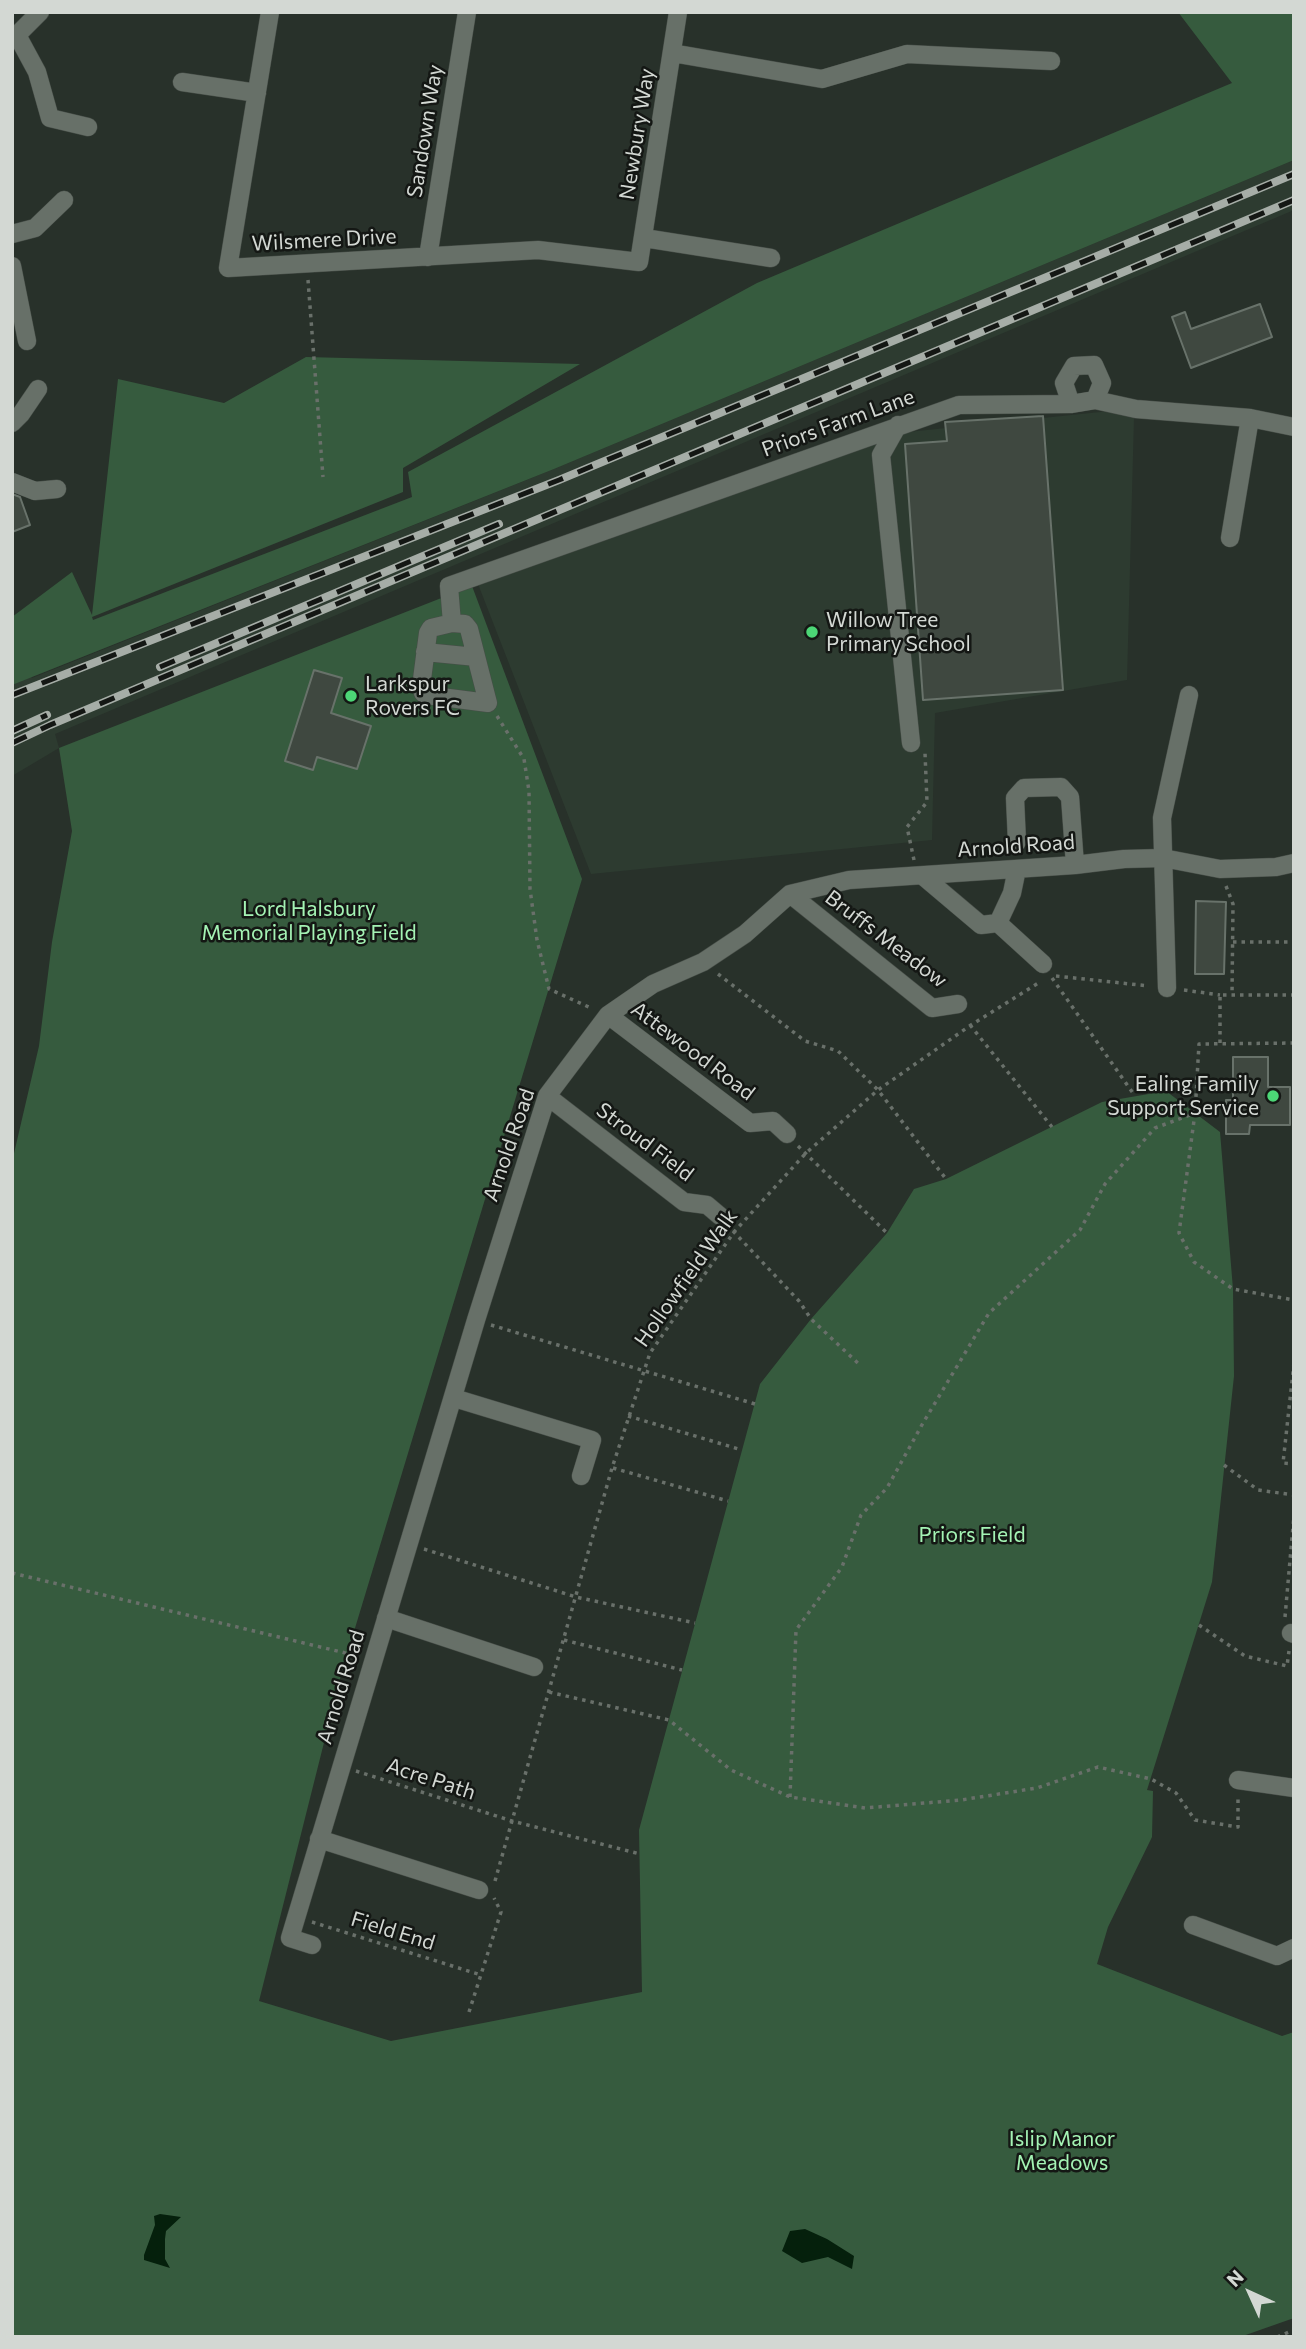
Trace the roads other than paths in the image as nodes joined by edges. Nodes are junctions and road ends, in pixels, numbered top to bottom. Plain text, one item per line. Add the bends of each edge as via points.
1 (40, 12) edge
2 (270, 12) edge
3 (467, 12) edge
4 (678, 12) edge
5 (15, 38) edge
6 (672, 53) junction
7 (1051, 61) dead end
8 (182, 82) dead end
9 (257, 93) junction
10 (88, 127) dead end
11 (64, 200) dead end
12 (12, 233) edge
13 (644, 238) junction
14 (428, 257) junction
15 (771, 258) dead end
16 (639, 262) joint
17 (12, 266) edge
18 (27, 341) dead end
19 (38, 389) dead end
20 (1095, 400) junction
21 (1071, 404) junction
22 (1250, 418) junction
23 (12, 423) edge
24 (898, 425) junction
25 (1294, 427) edge
26 (12, 482) edge
27 (57, 489) dead end
28 (1230, 538) dead end
29 (452, 623) junction
30 (425, 652) junction
31 (476, 657) junction
32 (1189, 695) dead end
33 (911, 743) road end
34 (1017, 842) dead end
35 (1163, 858) junction
36 (1294, 863) edge
37 (1075, 866) junction
38 (1017, 870) junction
39 (923, 876) junction
40 (790, 894) junction
41 (998, 923) junction
42 (1047, 969) road end
43 (1167, 988) road end
44 (958, 1004) road end
45 (608, 1015) junction
46 (547, 1096) junction
47 (787, 1134) road end
48 (720, 1216) road end
49 (454, 1398) junction
50 (581, 1476) dead end
51 (386, 1618) junction
52 (534, 1667) dead end
53 (1238, 1780) road end
54 (1294, 1788) edge
55 (319, 1839) junction
56 (488, 1889) road end
57 (1193, 1925) dead end
58 (312, 1945) dead end
59 (1294, 1948) edge

1 - 5 street
2 - 9 street, Wilsmere Drive
3 - 14 street, Sandown Way
4 - 6 street, Newbury Way
5 - 10 street via 37,72 50,118
6 - 7 street via 822,79 907,54
6 - 13 street, Newbury Way
8 - 9 street
9 - 14 street, Wilsmere Drive via 228,268
11 - 12 street via 35,228
13 - 15 street
13 - 16 street, Newbury Way
14 - 16 street, Wilsmere Drive via 538,250
17 - 18 street
19 - 23 street
20 - 21 street, Priors Farm Lane
20 - 21 street via 1102,383 1094,365 1074,366 1064,383
20 - 22 street, Priors Farm Lane via 1136,409
21 - 24 street, Priors Farm Lane via 959,405
22 - 25 street, Priors Farm Lane
22 - 28 street
24 - 29 street, Priors Farm Lane via 449,586
24 - 33 street via 881,455
26 - 27 street via 35,491
29 - 30 street via 431,628
29 - 31 street via 469,628
30 - 31 street
30 - 31 street via 421,687 426,695 488,703
32 - 35 street via 1162,818
34 - 37 street via 1015,798 1024,788 1060,787 1070,797
35 - 36 street, Arnold Road via 1220,869
35 - 37 street, Arnold Road
35 - 43 street
37 - 38 street, Arnold Road
38 - 39 street, Arnold Road
38 - 41 street
39 - 40 street, Arnold Road via 849,880
39 - 41 street via 981,925
40 - 44 street, Bruffs Meadow via 932,1008
40 - 45 street, Arnold Road via 745,934 702,962 653,984
41 - 42 street
45 - 46 street, Arnold Road
45 - 47 street, Attewood Road via 750,1123 773,1122
46 - 48 street, Stroud Field via 684,1202 707,1205
46 - 49 street, Arnold Road
49 - 50 street via 592,1440
49 - 51 street, Arnold Road
51 - 52 street
51 - 55 street, Arnold Road
53 - 54 street
55 - 56 street
55 - 58 street, Arnold Road via 290,1938
57 - 59 street via 1276,1956

